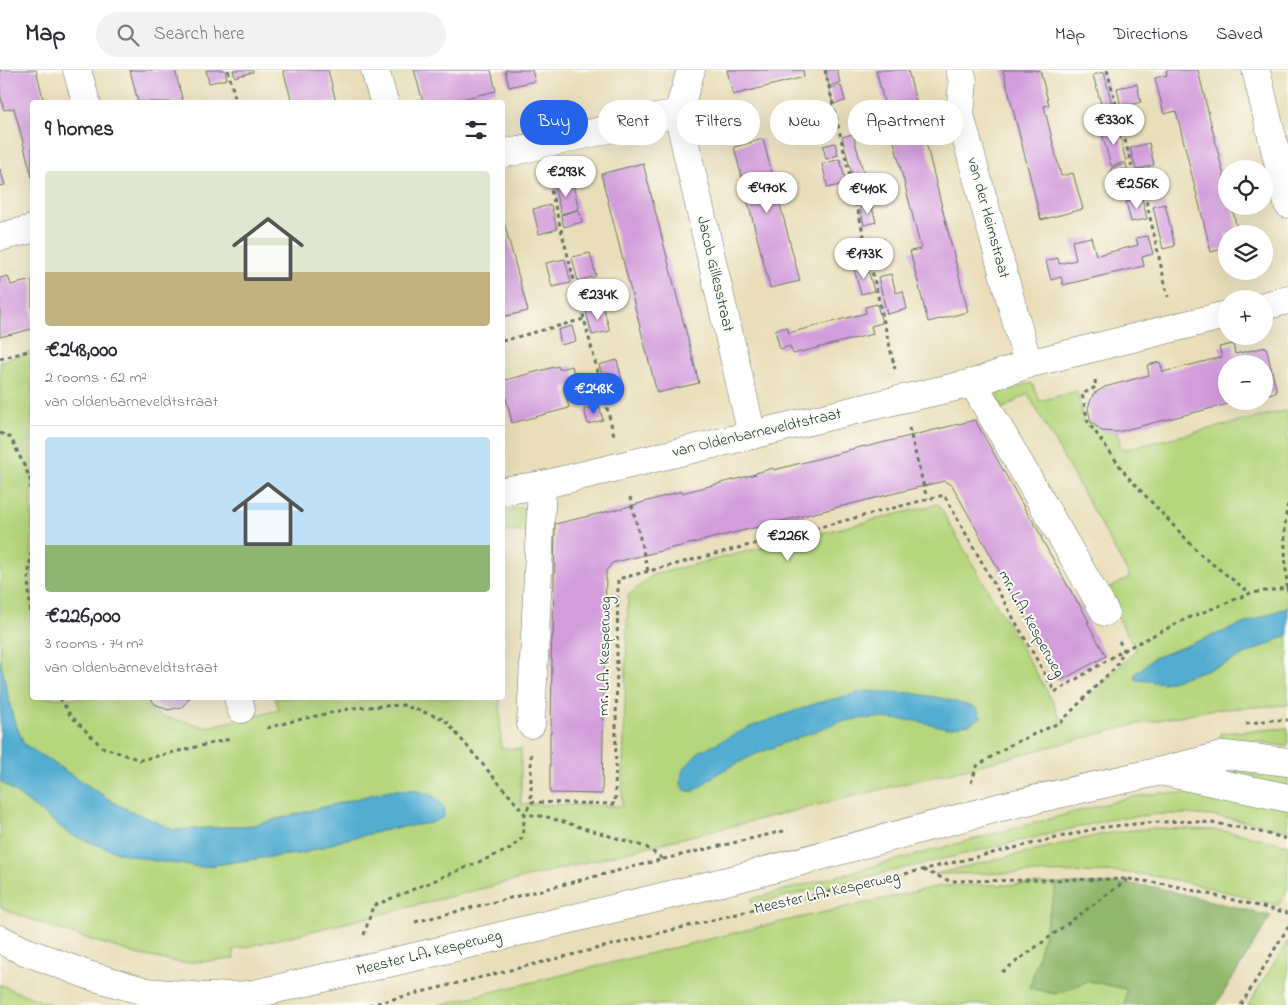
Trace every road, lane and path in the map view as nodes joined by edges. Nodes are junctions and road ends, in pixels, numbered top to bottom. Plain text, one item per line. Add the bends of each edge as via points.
1 (77, 70) edge
2 (228, 70) edge
3 (375, 70) edge
4 (691, 70) edge
5 (825, 70) edge
6 (960, 70) edge
7 (1107, 70) edge
8 (1256, 70) edge
9 (85, 100) edge
10 (236, 100) edge
11 (383, 100) edge
12 (682, 100) edge
13 (677, 113) edge
14 (588, 134) edge
15 (540, 145) joint
16 (685, 145) edge
17 (505, 153) edge
18 (1288, 204) edge
19 (30, 230) edge
20 (0, 237) edge
21 (1288, 300) edge
22 (1273, 304) edge
23 (1218, 317) edge
24 (584, 319) junction
25 (1175, 328) junction
26 (505, 340) edge
27 (1089, 349) junction
28 (30, 351) edge
29 (0, 359) edge
30 (1028, 364) junction
31 (973, 383) junction
32 (902, 399) junction
33 (0, 433) edge
34 (752, 435) junction
35 (622, 465) junction
36 (30, 478) edge
37 (542, 485) junction
38 (505, 491) edge
39 (927, 499) junction
40 (1288, 504) edge
41 (30, 562) edge
42 (648, 571) junction
43 (1288, 590) edge
44 (1251, 593) junction
45 (30, 604) edge
46 (1105, 612) dead end
47 (1124, 650) junction
48 (61, 700) edge
49 (531, 724) joint
50 (265, 729) dead end
51 (238, 736) dead end
52 (1288, 762) edge
53 (1161, 771) junction
54 (971, 784) dead end
55 (1288, 798) edge
56 (531, 802) junction
57 (525, 814) junction
58 (1288, 839) edge
59 (731, 844) dead end
60 (664, 859) junction
61 (922, 870) junction
62 (1128, 879) junction
63 (1288, 913) edge
64 (444, 914) dead end
65 (1288, 927) edge
66 (364, 935) dead end
67 (0, 939) edge
68 (1002, 972) dead end
69 (369, 1005) edge
70 (1241, 1005) edge

1 - 9 street
2 - 10 path
3 - 11 street
4 - 12 street, Jacob Gillesstraat
5 - 32 path
6 - 30 street, van der Heimstraat via 963,82 960,116
7 - 25 path via 1134,175 1140,173
8 - 18 street
13 - 14 street
15 - 17 street
15 - 24 path
16 - 34 street, Jacob Gillesstraat
19 - 20 street
21 - 22 street
23 - 25 street, van Oldenbarneveldtstraat
24 - 26 path
24 - 35 path
25 - 27 street, van Oldenbarneveldtstraat
27 - 30 street, van Oldenbarneveldtstraat
27 - 44 path via 1096,387 1082,394 1088,422 1127,476 1202,556
28 - 29 path
30 - 31 street, van Oldenbarneveldtstraat
31 - 32 street, van Oldenbarneveldtstraat
31 - 46 street
32 - 34 street, van Oldenbarneveldtstraat
32 - 39 path
33 - 36 path via 10,438
34 - 35 street, van Oldenbarneveldtstraat
35 - 37 street, van Oldenbarneveldtstraat
35 - 42 path
37 - 38 street, van Oldenbarneveldtstraat
37 - 49 street
39 - 42 path, mr. L.A. Kesperweg
39 - 47 path, mr. L.A. Kesperweg via 944,495 1055,692
40 - 43 path via 1285,544
41 - 45 path
42 - 56 path, mr. L.A. Kesperweg via 618,579 615,804
43 - 44 path
44 - 47 path
47 - 54 path via 1116,667 1061,722 1010,745 978,766
48 - 51 path via 70,715 102,747 140,760
49 - 56 path
50 - 57 path via 353,708 404,705 444,718
52 - 53 street, Meester L.A. Kesperweg via 1225,755
53 - 55 street, Meester L.A. Kesperweg
53 - 67 street, Meester L.A. Kesperweg via 1001,808 730,880 250,995 205,997 147,992 88,975
56 - 57 path
57 - 60 path via 547,816 646,847
57 - 66 path via 522,838 510,849 373,906
58 - 61 path, Meester L.A. Kesperweg via 1202,822 1126,824
59 - 60 path, Meester L.A. Kesperweg
60 - 64 path, Meester L.A. Kesperweg
61 - 62 path via 950,880
61 - 69 path, Meester L.A. Kesperweg
62 - 63 path via 1166,884
62 - 68 path
65 - 70 path

